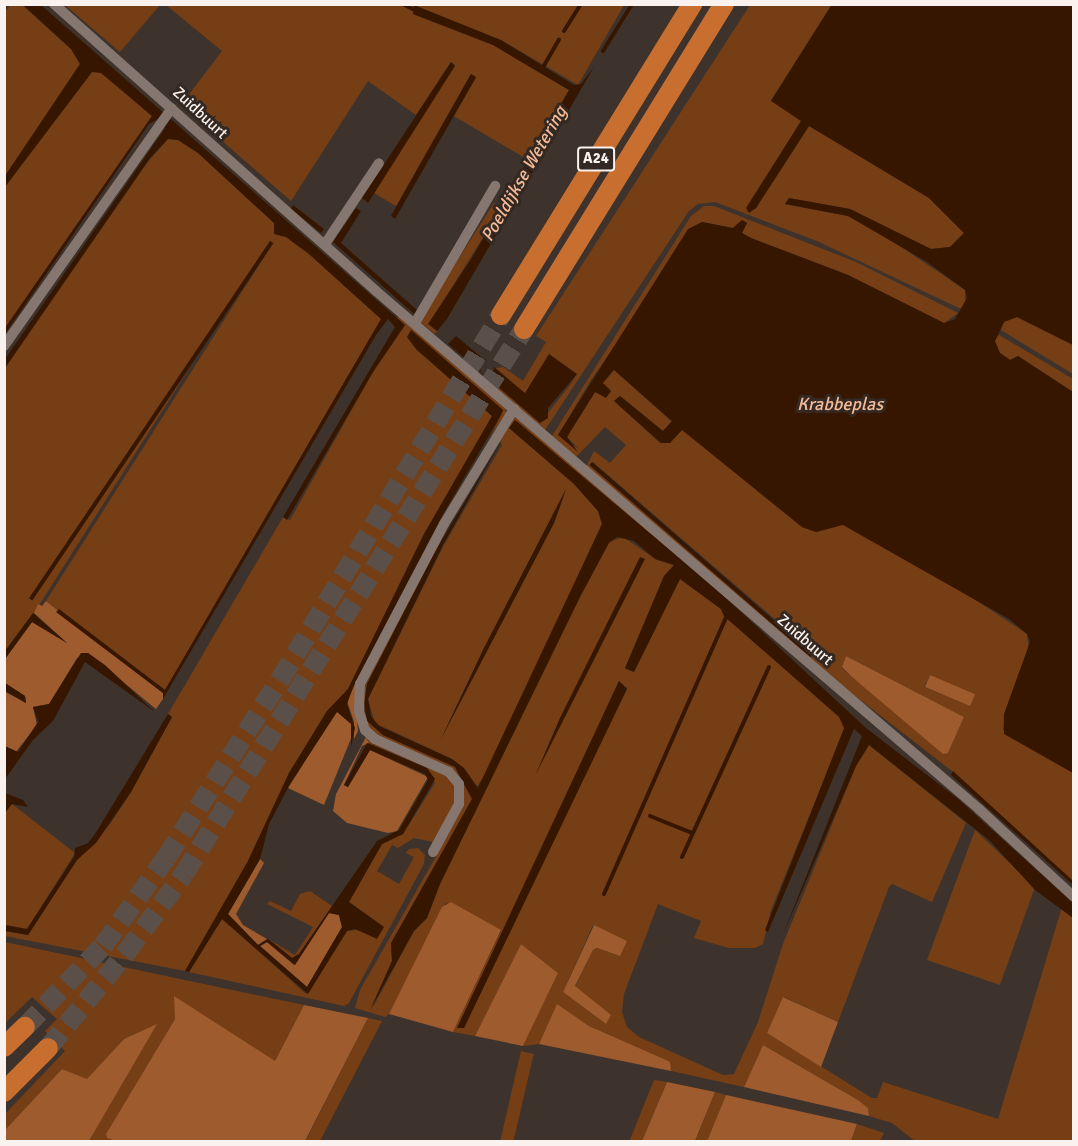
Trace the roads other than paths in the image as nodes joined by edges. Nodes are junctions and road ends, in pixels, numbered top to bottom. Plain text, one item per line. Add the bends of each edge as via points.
1 (54, 4) edge
2 (692, 4) edge
3 (724, 4) edge
4 (172, 108) junction
5 (379, 163) dead end
6 (495, 186) dead end
7 (325, 244) junction
8 (501, 315) tunnel mouth
9 (415, 323) junction
10 (524, 329) tunnel mouth
11 (4, 346) edge
12 (514, 409) junction
13 (433, 852) dead end
14 (1074, 897) edge
15 (25, 1027) tunnel mouth
16 (4, 1047) edge
17 (48, 1048) tunnel mouth
18 (4, 1092) edge

1 - 4 street, Zuidbuurt
2 - 8 highway, A24
3 - 10 highway, A24
4 - 7 street, Zuidbuurt
4 - 11 street
5 - 7 street
6 - 9 street
7 - 9 street, Zuidbuurt
9 - 12 street, Zuidbuurt
12 - 13 street via 444,524 360,684 359,711 364,730 375,739 449,772 459,784 459,804
12 - 14 street, Zuidbuurt via 978,809
15 - 16 highway
17 - 18 highway

